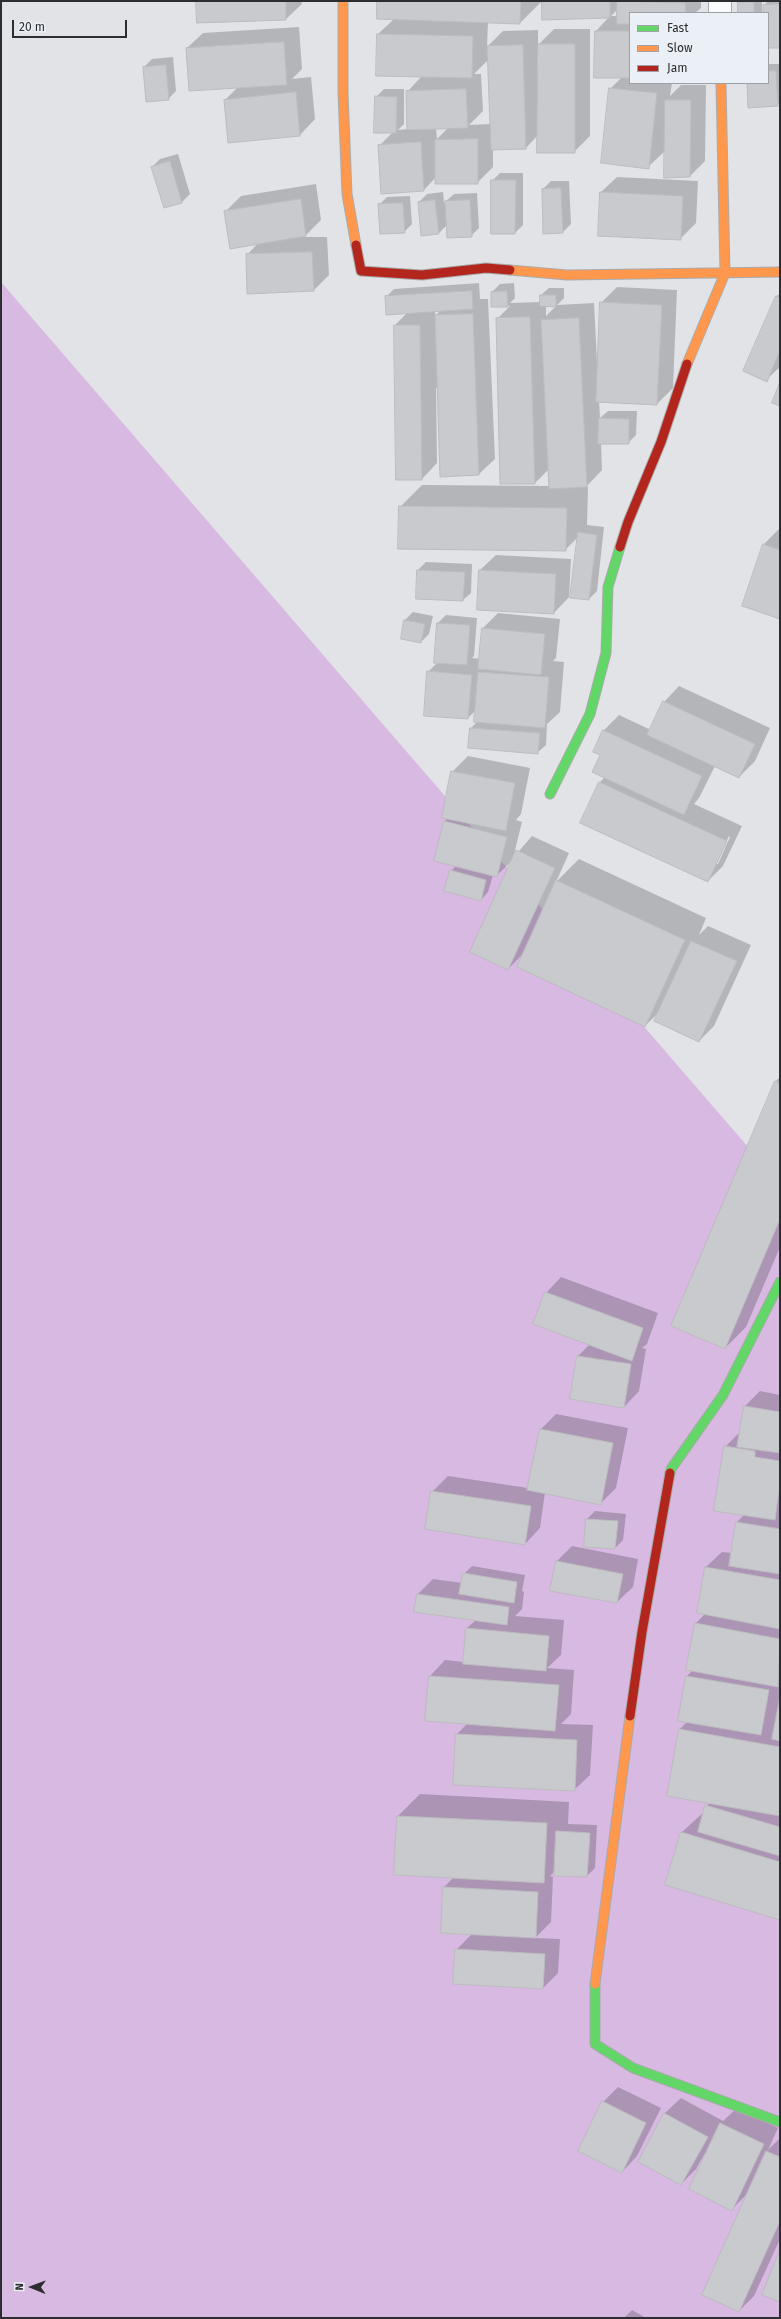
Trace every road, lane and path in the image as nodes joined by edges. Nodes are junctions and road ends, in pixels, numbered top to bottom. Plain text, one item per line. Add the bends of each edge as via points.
1 (343, 1) edge
2 (720, 1) edge
3 (720, 12) edge
4 (722, 84) edge
5 (780, 272) edge
6 (725, 273) junction
7 (550, 794) dead end
8 (780, 1282) edge
9 (780, 2122) edge

1 - 6 street via 347,194 361,271 422,275 486,268 567,274
2 - 3 street
4 - 6 street
5 - 6 street
6 - 7 street via 689,359 661,442 628,522 608,588 606,653 590,714
8 - 9 street via 723,1394 671,1469 642,1632 618,1793 593,1996 595,2044 633,2068

